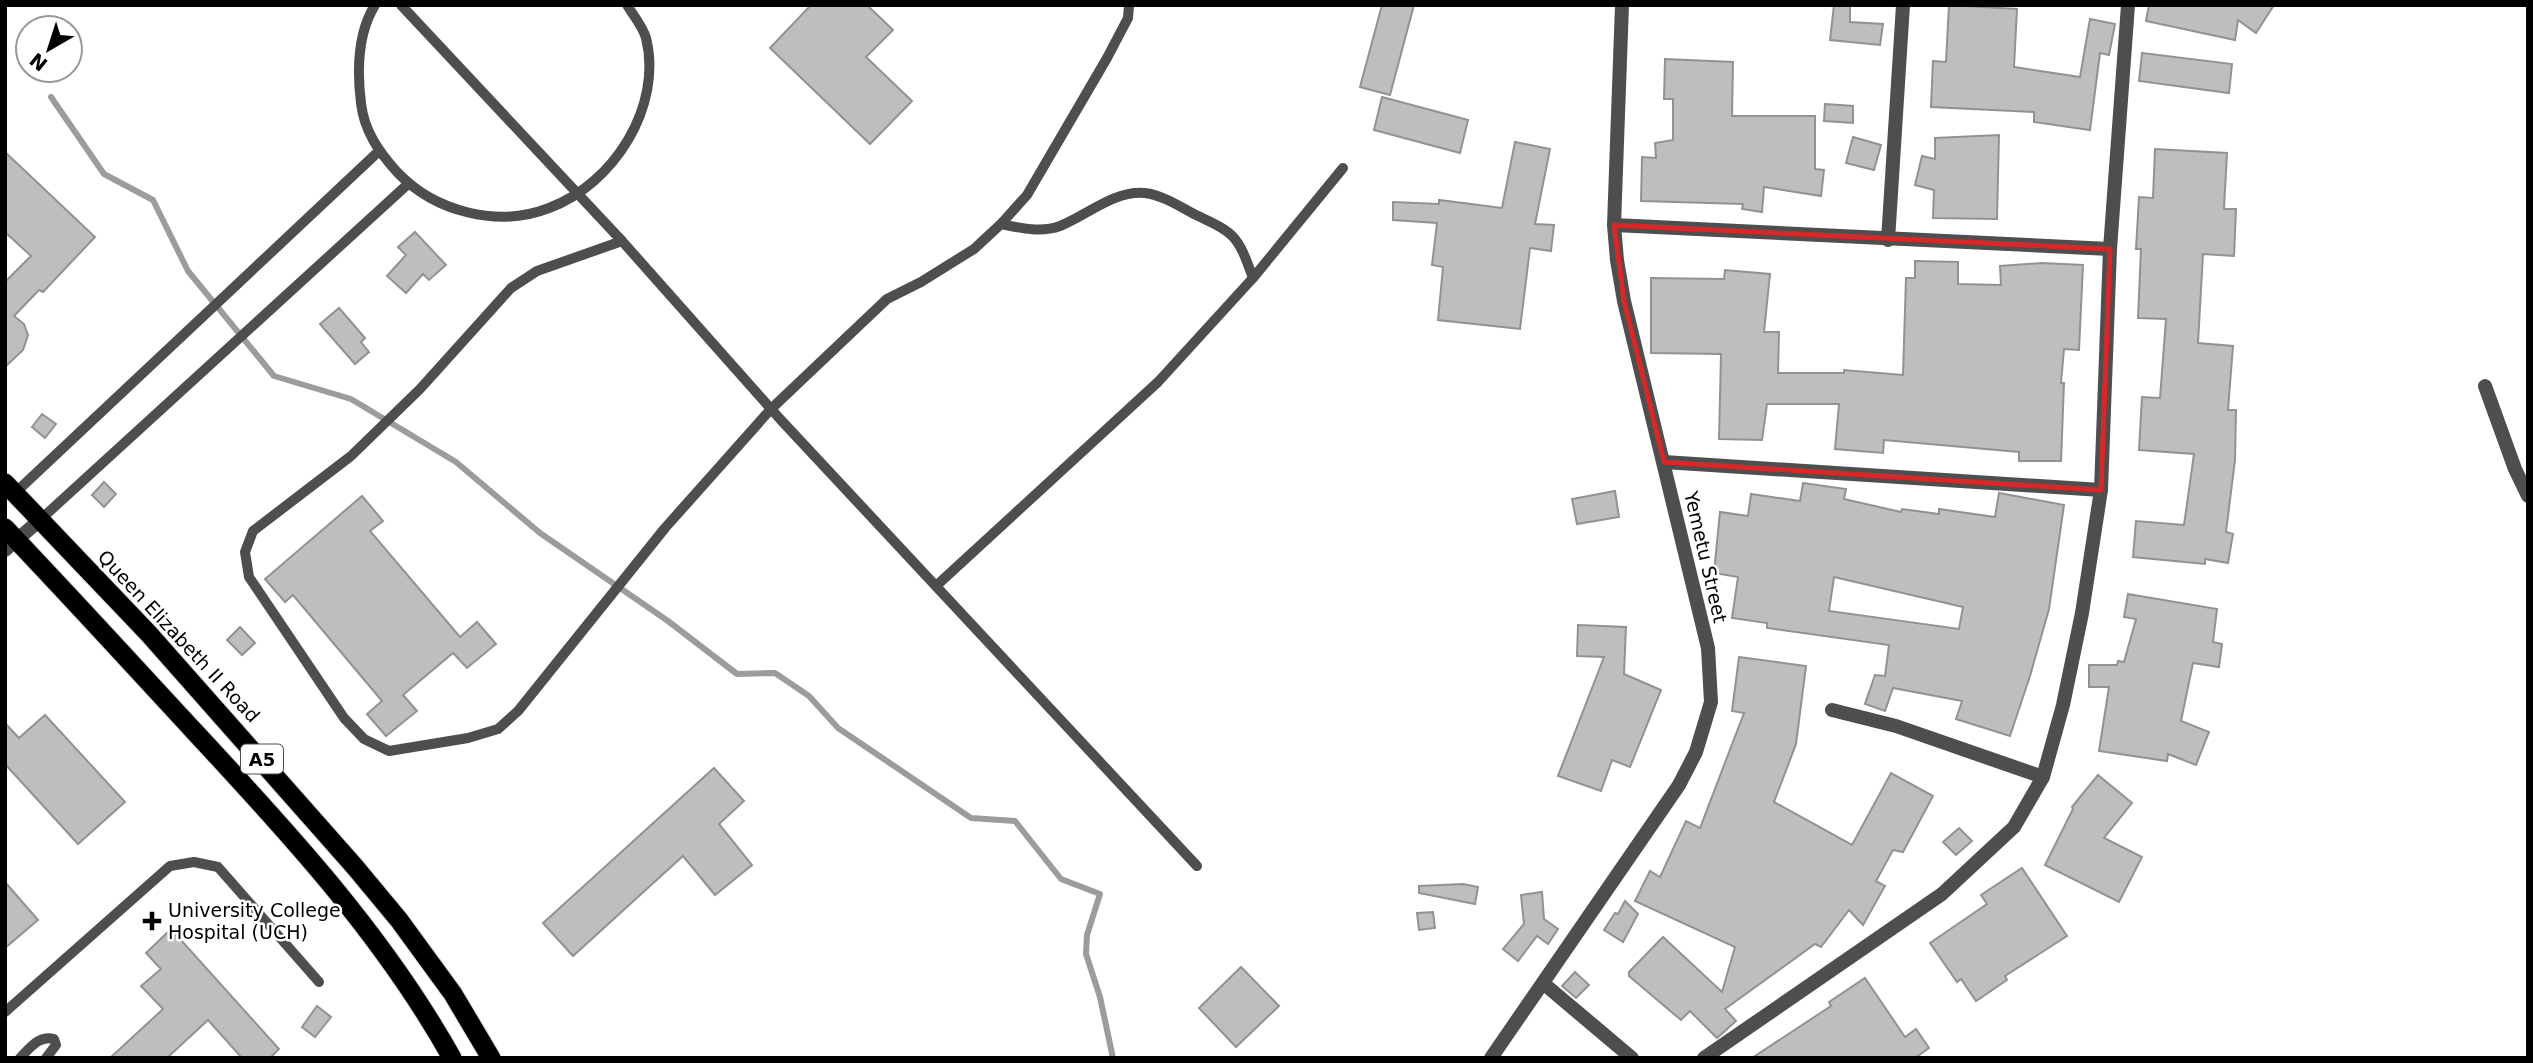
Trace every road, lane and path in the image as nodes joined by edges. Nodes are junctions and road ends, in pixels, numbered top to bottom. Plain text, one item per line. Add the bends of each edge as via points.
1 (375, 5) edge
2 (401, 5) edge
3 (627, 5) edge
4 (1129, 5) edge
5 (1622, 5) edge
6 (1903, 5) edge
7 (2129, 5) edge
8 (378, 152) junction
9 (1343, 167) dead end
10 (408, 184) junction
11 (576, 193) junction
12 (1001, 224) junction
13 (1614, 225) junction
14 (1888, 240) junction
15 (622, 242) junction
16 (2110, 248) junction
17 (1253, 278) junction
18 (2485, 386) dead end
19 (771, 409) junction
20 (1664, 462) junction
21 (2101, 490) junction
22 (8, 493) edge
23 (2528, 496) edge
24 (40, 520) junction
25 (9, 539) edge
26 (936, 586) junction
27 (1832, 710) dead end
28 (2043, 777) junction
29 (1197, 866) dead end
30 (355, 867) junction
31 (332, 887) junction
32 (319, 982) dead end
33 (1543, 984) junction
34 (5, 1012) edge
35 (20, 1058) edge
36 (46, 1058) edge
37 (452, 1058) edge
38 (491, 1058) edge
39 (1491, 1058) edge
40 (1632, 1058) edge
41 (1704, 1058) edge

1 - 8 lane via 368,17 357,70 362,116
2 - 11 lane
3 - 11 lane via 645,35 651,76 639,120 622,150
4 - 12 lane via 1128,18 1107,58 1027,195
5 - 13 street, Yemetu Street
6 - 14 street
7 - 16 street
8 - 10 lane
8 - 22 lane
9 - 17 lane
10 - 11 lane via 454,209 504,218 549,208
10 - 24 lane
11 - 15 lane
12 - 17 lane via 1036,230 1058,227 1102,204 1143,193 1228,230 1241,244
12 - 19 lane via 974,250 887,299
13 - 14 street
13 - 20 street, Yemetu Street via 1624,301
14 - 16 street
15 - 19 lane
15 - 19 lane via 537,271 511,288 420,389 351,456 254,531 245,552 249,577 344,718 364,739 389,751 498,729 518,711 665,528
16 - 21 street
17 - 26 lane via 1158,382
18 - 23 street
19 - 26 lane
20 - 21 street
20 - 33 street, Yemetu Street via 1708,648 1711,702 1696,752 1679,785
21 - 28 street via 2082,613
22 - 24 highway, Queen Elizabeth II Road / A5
24 - 25 street
24 - 30 highway, Queen Elizabeth II Road / A5 via 149,634
25 - 31 highway, A5 via 235,775
26 - 29 lane
27 - 28 street via 1895,726
28 - 41 street via 2014,827 1942,894
30 - 31 highway
30 - 38 highway, Queen Elizabeth II Road / A5 via 453,994
31 - 37 highway, A5 via 376,939
32 - 34 lane via 218,867 194,862 170,866
33 - 39 street, Yemetu Street
33 - 40 street
35 - 36 lane via 39,1040 54,1038 56,1045

